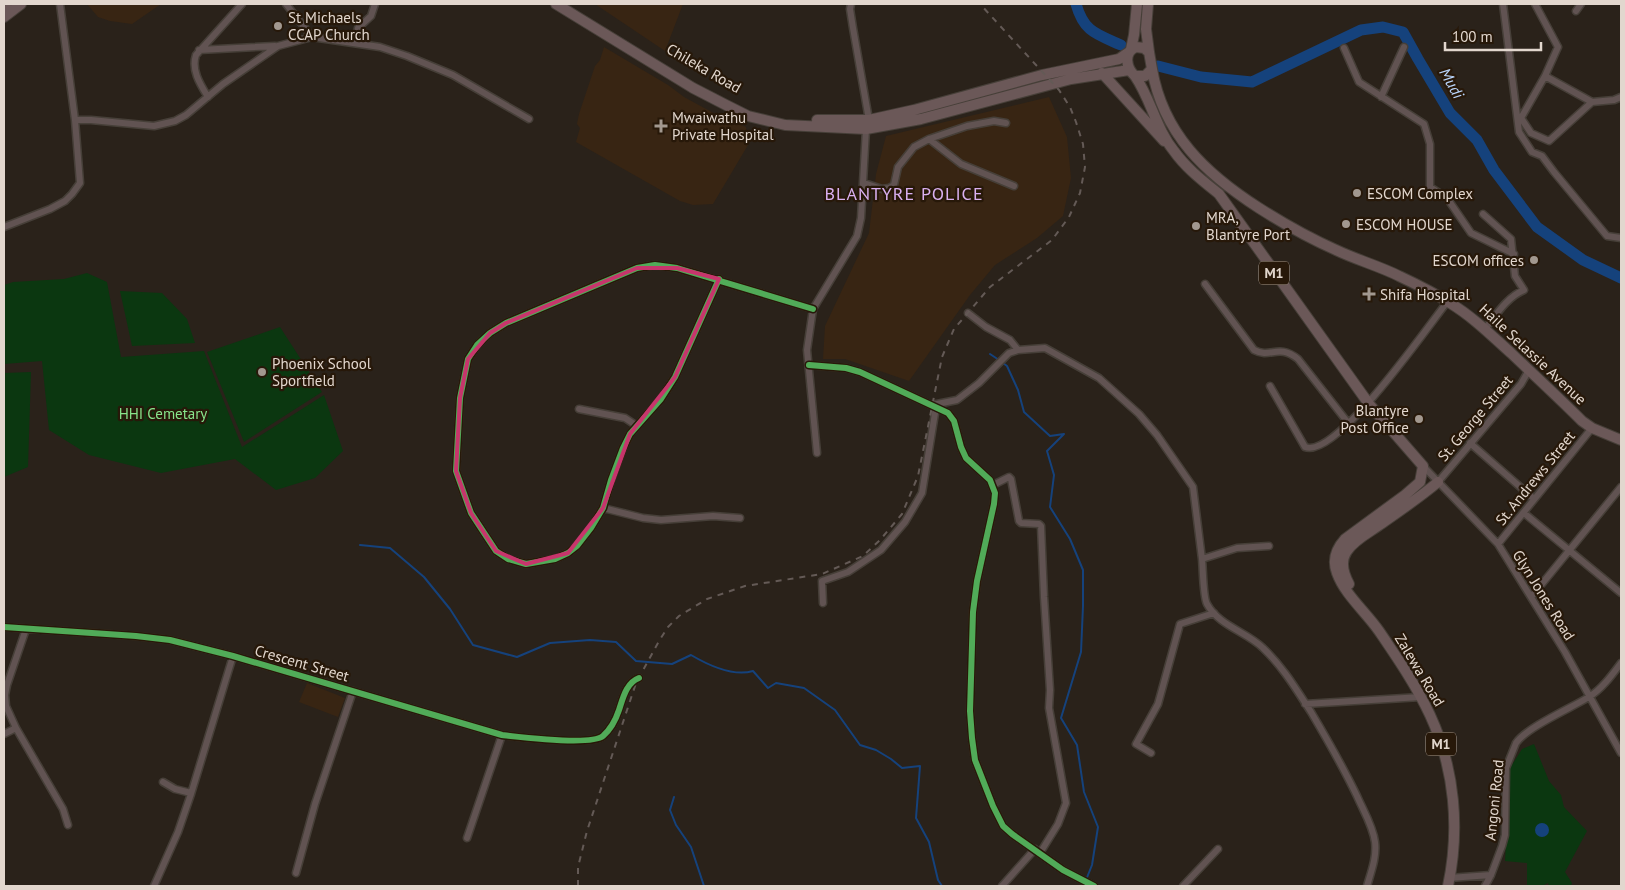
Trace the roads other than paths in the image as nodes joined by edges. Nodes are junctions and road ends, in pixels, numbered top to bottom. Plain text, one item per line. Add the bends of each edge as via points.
1 (21, 4) edge
2 (60, 4) edge
3 (242, 4) edge
4 (286, 4) edge
5 (375, 4) edge
6 (556, 4) edge
7 (566, 4) edge
8 (851, 4) edge
9 (1137, 4) edge
10 (1148, 4) edge
11 (1503, 4) edge
12 (1535, 4) edge
13 (1581, 4) edge
14 (1576, 11) dead end
15 (4, 17) edge
16 (312, 37) junction
17 (355, 42) junction
18 (278, 46) junction
19 (1404, 46) dead end
20 (1344, 48) dead end
21 (199, 50) junction
22 (1130, 50) junction
23 (1149, 52) junction
24 (1152, 69) junction
25 (1102, 73) junction
26 (1132, 73) junction
27 (1545, 76) junction
28 (1621, 96) edge
29 (208, 97) junction
30 (1381, 97) junction
31 (1592, 102) junction
32 (529, 119) dead end
33 (75, 120) junction
34 (1006, 123) dead end
35 (868, 124) junction
36 (930, 139) junction
37 (1173, 151) junction
38 (864, 183) junction
39 (1014, 186) dead end
40 (1483, 214) dead end
41 (4, 227) edge
42 (1621, 238) edge
43 (1514, 254) junction
44 (719, 280) junction
45 (1205, 284) dead end
46 (1448, 301) junction
47 (813, 308) junction
48 (968, 312) dead end
49 (1485, 329) junction
50 (1018, 350) junction
51 (810, 366) junction
52 (1529, 370) junction
53 (1270, 386) dead end
54 (1368, 404) junction
55 (934, 406) junction
56 (579, 409) dead end
57 (1349, 424) junction
58 (637, 426) junction
59 (1592, 428) junction
60 (1621, 440) edge
61 (1470, 443) junction
62 (817, 453) dead end
63 (1423, 466) junction
64 (1438, 482) junction
65 (993, 485) junction
66 (1621, 487) edge
67 (1534, 499) junction
68 (603, 508) junction
69 (1524, 513) junction
70 (740, 518) dead end
71 (1498, 544) junction
72 (1269, 546) dead end
73 (1570, 551) junction
74 (1202, 559) junction
75 (1621, 593) edge
76 (1532, 596) junction
77 (823, 603) dead end
78 (1214, 613) junction
79 (1371, 619) junction
80 (4, 626) edge
81 (26, 629) junction
82 (233, 656) junction
83 (1621, 664) edge
84 (639, 678) dead end
85 (353, 691) junction
86 (1590, 696) junction
87 (1421, 697) junction
88 (1306, 704) junction
89 (16, 728) junction
90 (4, 734) edge
91 (502, 735) junction
92 (1151, 753) dead end
93 (1621, 753) edge
94 (163, 782) dead end
95 (191, 793) junction
96 (68, 825) dead end
97 (467, 838) dead end
98 (1218, 849) dead end
99 (1037, 851) junction
100 (296, 873) dead end
101 (1491, 875) junction
102 (1449, 882) edge
103 (154, 886) edge
104 (1002, 886) edge
105 (1094, 886) edge
106 (1183, 886) edge
107 (1367, 886) edge
108 (1485, 886) edge

1 - 15 highway
2 - 33 street
3 - 21 street
4 - 16 street
5 - 17 street via 371,16 358,28
6 - 35 highway via 693,88 748,116 785,125
7 - 35 highway, Chileka Road via 738,106 789,120
8 - 35 street
9 - 22 highway
10 - 23 highway via 1146,29
11 - 42 street via 1518,132 1532,152 1542,156 1607,236
12 - 27 street via 1558,47
13 - 14 street
16 - 17 street
16 - 18 street
17 - 32 street via 380,47 453,75
18 - 21 street
18 - 29 street
19 - 30 street
20 - 30 street via 1359,82
21 - 29 street via 193,62 194,70
22 - 23 highway via 1140,47
22 - 26 highway via 1127,60
22 - 35 highway via 1118,59 1042,75
23 - 24 highway
24 - 26 highway via 1144,76
24 - 46 highway, Haile Selassie Avenue via 1178,136 1197,160 1224,185 1288,227 1336,251 1398,275
25 - 26 highway
25 - 35 highway via 921,119
25 - 37 highway
26 - 37 highway, M1
27 - 31 street
27 - 31 street via 1521,118 1531,133 1549,141
28 - 31 street
29 - 33 street via 175,121 154,126
30 - 43 street via 1424,124 1430,144 1430,187 1447,198 1471,233
33 - 41 street via 80,183 65,201
34 - 36 street via 994,121 967,126
35 - 38 street
36 - 38 street via 914,147 898,167 894,185 882,188
36 - 39 street via 961,164
37 - 54 highway, M1 via 1219,194
38 - 47 street via 857,236
40 - 43 street via 1511,239
43 - 49 street via 1515,276 1524,290 1516,293 1501,308
44 - 47 street
44 - 58 street via 675,377
44 - 68 street via 677,268 655,265 637,268 506,323 477,345 468,359 460,398 456,471 471,513 496,551 508,559 526,564 555,559 577,546
45 - 57 street via 1254,350 1260,353 1284,351 1298,358
46 - 49 highway, Haile Selassie Avenue
46 - 54 street
47 - 51 street via 807,350
48 - 50 street via 1010,340
49 - 52 highway, Haile Selassie Avenue
50 - 55 street via 1009,353 957,400
50 - 74 street via 1044,348 1099,378 1139,414 1193,487
51 - 55 street via 860,372
51 - 62 street
52 - 59 highway, Haile Selassie Avenue
52 - 61 street, St. George Street via 1521,384
53 - 57 street via 1305,447 1314,448
54 - 57 street
54 - 63 highway, M1
55 - 65 street via 952,416 966,458
55 - 77 street via 922,493 905,522 881,550 848,572 822,581
56 - 58 street via 625,418
58 - 68 street via 623,448
59 - 60 highway, Haile Selassie Avenue
59 - 67 street, St. Andrews Street
61 - 64 street, St. George Street
61 - 67 street
63 - 64 street, Glyn Jones Road
63 - 79 highway, Zalewa Road / M1 via 1420,482 1345,539 1336,552 1334,566 1341,582
64 - 71 street, Glyn Jones Road
64 - 79 highway, Zalewa Road / M1 via 1360,539 1345,556 1345,575
65 - 99 street via 994,504 978,573 973,612 970,662 972,738 976,760 997,815 1012,834
65 - 99 street via 1011,478 1019,521 1041,526 1049,708 1066,803 1058,824
66 - 73 street
67 - 69 street, St. Andrews Street
68 - 70 street via 661,520 713,516
69 - 71 street, St. Andrews Street
69 - 73 street
71 - 76 street, Glyn Jones Road
72 - 74 street via 1237,548
73 - 75 street
73 - 76 street
74 - 78 street via 1206,602
76 - 86 street, Glyn Jones Road
78 - 88 street via 1262,647 1293,683
78 - 92 street via 1180,624 1158,704 1136,744
79 - 87 highway, Zalewa Road / M1
80 - 81 street, Crescent Street
81 - 82 street, Crescent Street via 170,640
81 - 89 street via 5,695 6,706
82 - 85 street, Crescent Street
82 - 95 street
83 - 86 street, Angoni Road
84 - 91 street, Crescent Street via 633,680 624,694 613,724 602,737 591,741
85 - 91 street, Crescent Street
85 - 100 street
86 - 93 street, Glyn Jones Road
86 - 101 street, Angoni Road via 1518,739 1506,768 1505,835
87 - 88 street
87 - 102 highway, Zalewa Road / M1 via 1444,751 1452,787 1453,854
88 - 107 street via 1335,753 1372,832 1375,851
89 - 90 street
89 - 96 street via 63,809
91 - 97 street
94 - 95 street
95 - 103 street
98 - 106 street
99 - 104 street
99 - 105 street via 1063,870
101 - 102 street
101 - 108 street, Angoni Road

